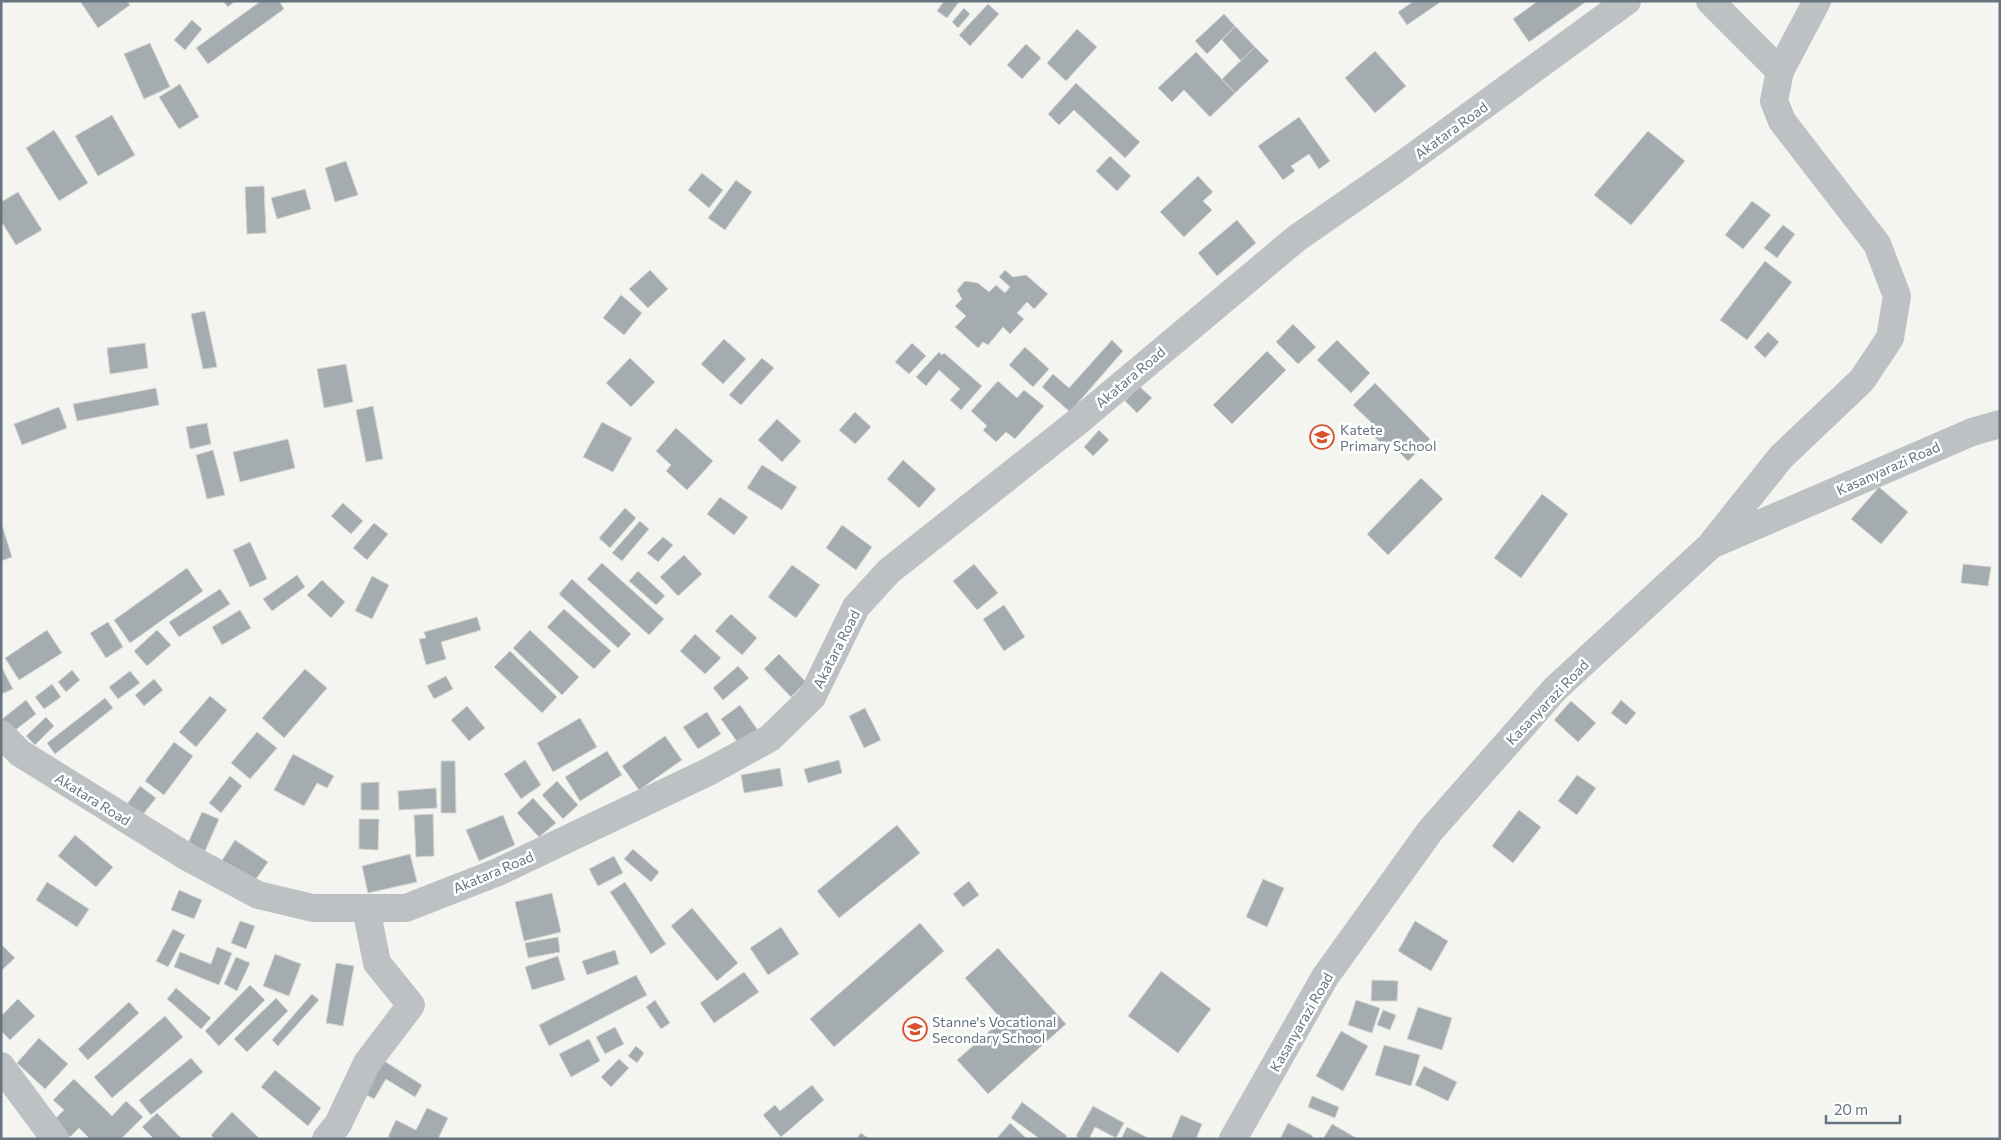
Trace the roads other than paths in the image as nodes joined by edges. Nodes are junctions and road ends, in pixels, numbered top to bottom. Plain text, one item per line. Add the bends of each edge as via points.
1 (1627, 1) edge
2 (1710, 1) edge
3 (1817, 1) edge
4 (1780, 71) junction
5 (2000, 424) edge
6 (1711, 546) junction
7 (1, 734) edge
8 (366, 908) junction
9 (1, 1066) edge
10 (55, 1139) edge
11 (326, 1139) edge
12 (1233, 1139) edge

1 - 8 street, Akatara Road via 1474,114 1297,238 1076,423 889,571 856,607 812,697 770,738 710,772 498,872 406,908
2 - 4 street
3 - 4 street
4 - 6 street via 1774,101 1782,121 1877,244 1897,296 1890,338 1862,380 1781,456
5 - 6 street, Kasanyarazi Road via 1972,432
6 - 12 street, Kasanyarazi Road via 1556,689 1430,831 1326,977
7 - 8 street, Akatara Road via 20,753 189,858 258,895 313,908
8 - 11 street via 377,963 411,1005 367,1064 338,1124
9 - 10 street

